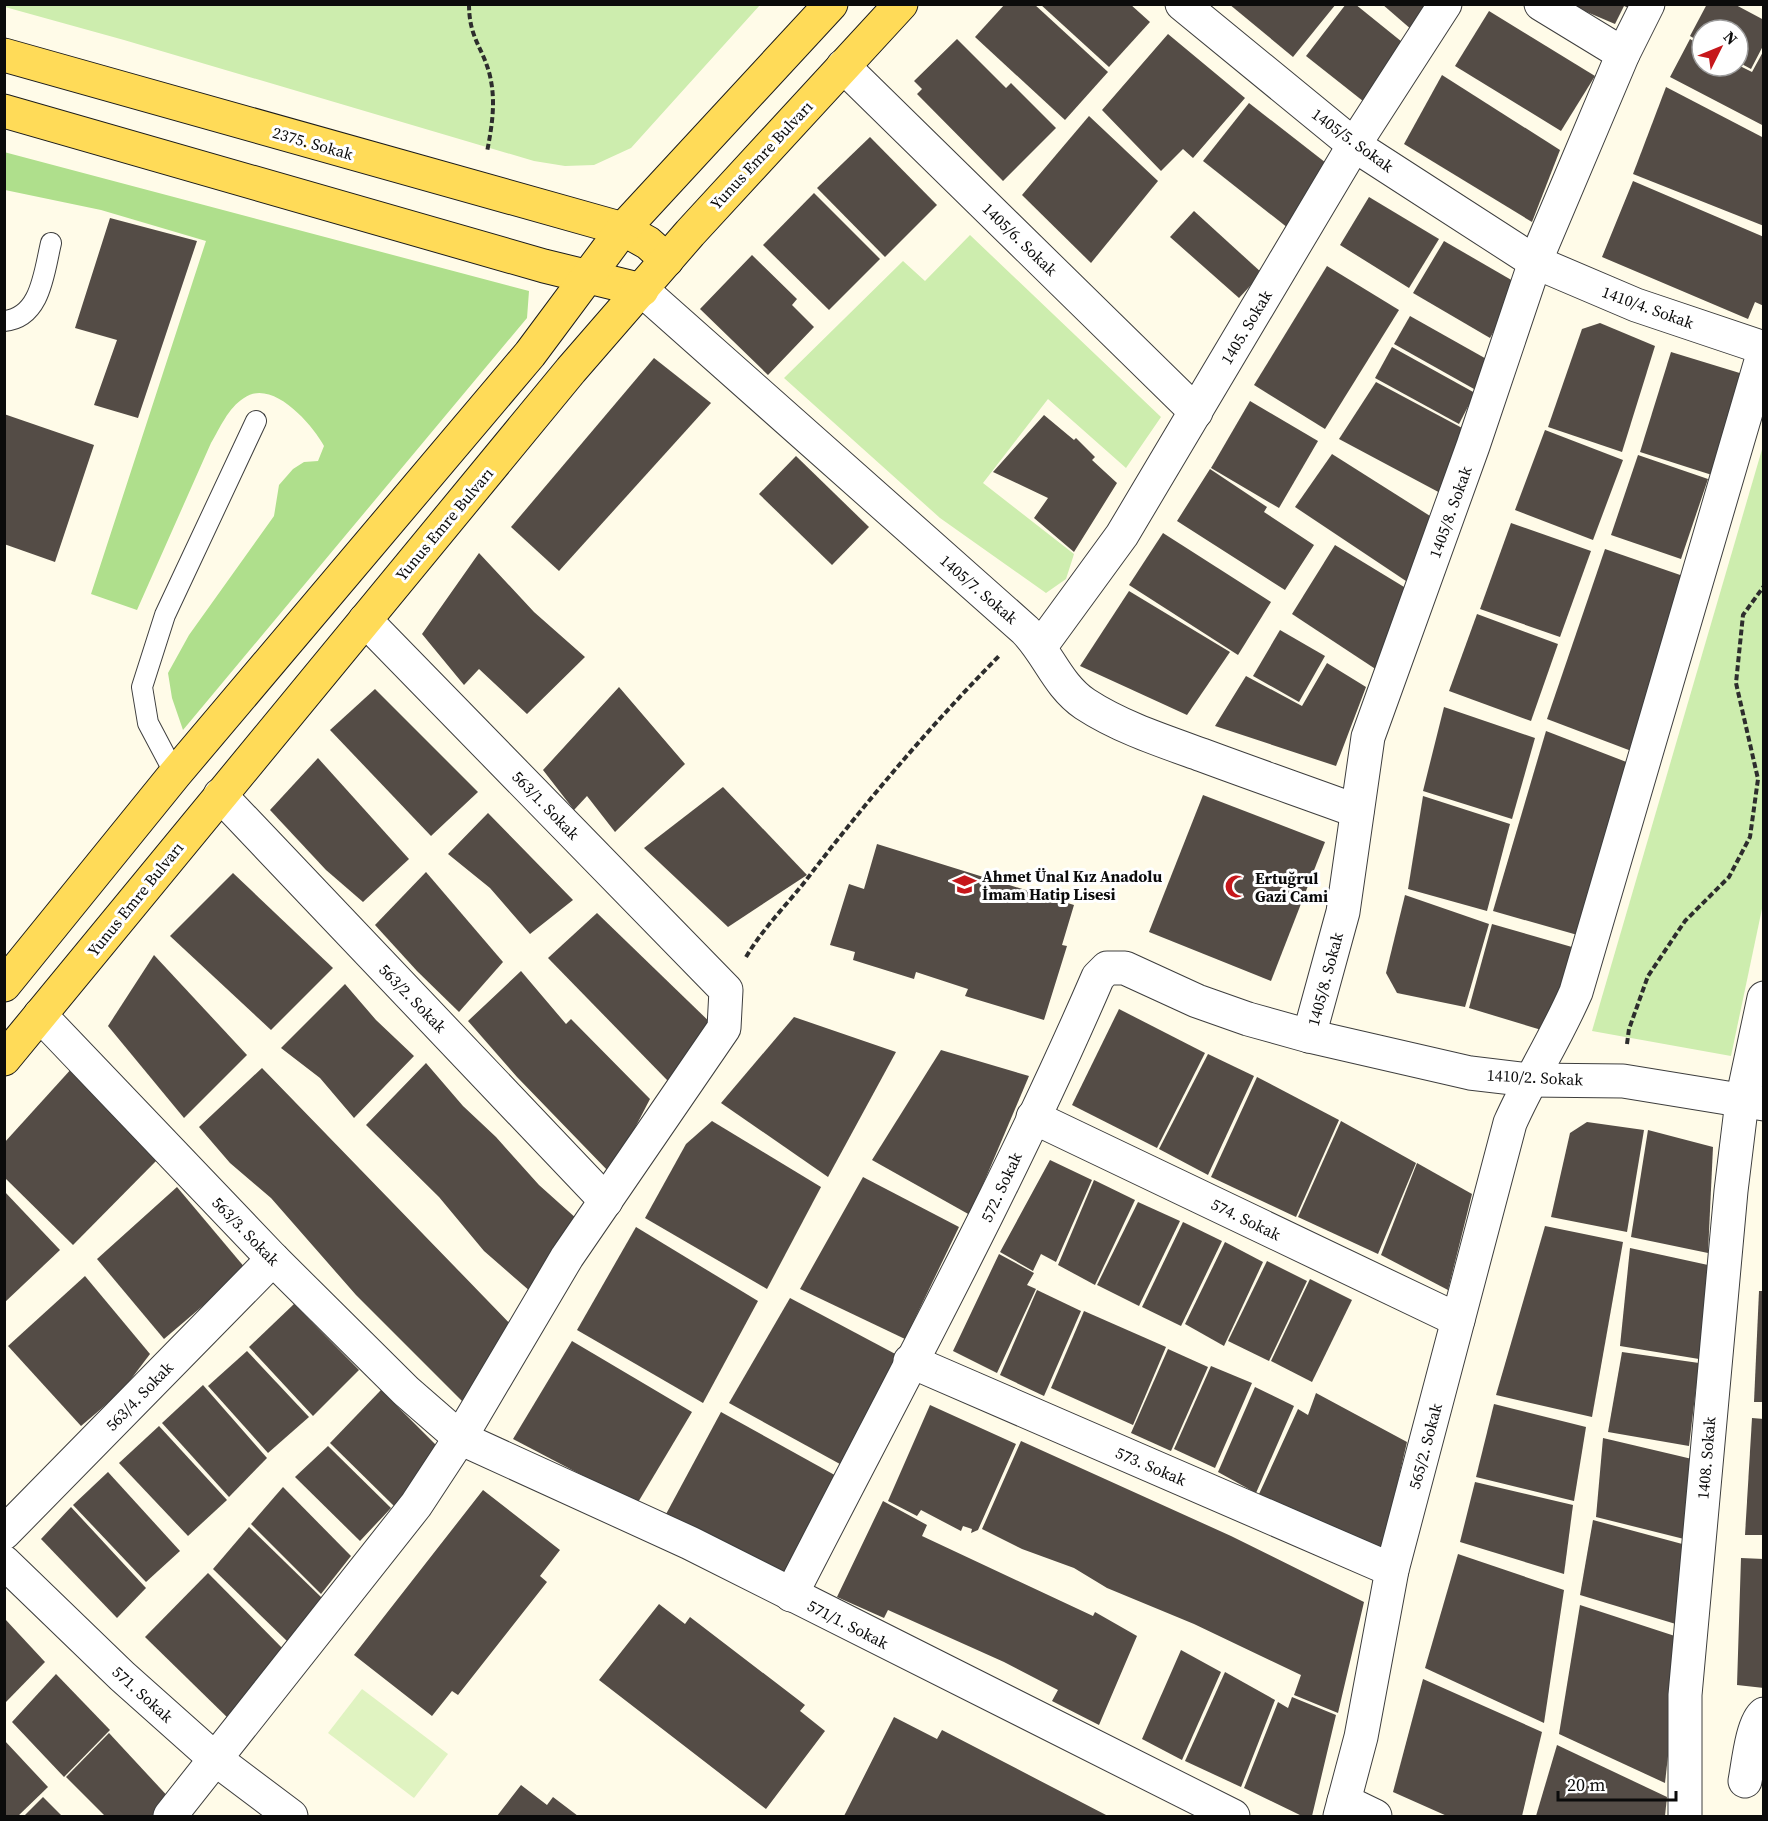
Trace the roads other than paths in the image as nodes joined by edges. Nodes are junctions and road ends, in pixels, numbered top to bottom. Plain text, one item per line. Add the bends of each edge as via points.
1 (831, 4) edge
2 (901, 4) edge
3 (1182, 4) edge
4 (1445, 4) edge
5 (1541, 4) edge
6 (1648, 4) edge
7 (1623, 54) junction
8 (4, 55) edge
9 (843, 66) junction
10 (4, 111) edge
11 (1354, 145) junction
12 (622, 229) junction
13 (51, 243) dead end
14 (667, 260) junction
15 (1535, 262) junction
16 (587, 277) junction
17 (642, 290) junction
18 (4, 321) edge
19 (1764, 349) edge
20 (1196, 412) junction
21 (256, 421) dead end
22 (365, 620) junction
23 (1033, 638) junction
24 (175, 774) junction
25 (220, 795) junction
26 (1357, 811) junction
27 (4, 985) edge
28 (1764, 998) edge
29 (40, 1015) junction
30 (1309, 1036) junction
31 (4, 1059) edge
32 (1529, 1080) junction
33 (1753, 1103) edge
34 (1033, 1117) junction
35 (606, 1201) junction
36 (273, 1259) junction
37 (1458, 1320) junction
38 (910, 1361) junction
39 (460, 1438) junction
40 (4, 1533) edge
41 (4, 1562) edge
42 (1392, 1570) junction
43 (791, 1595) junction
44 (1764, 1714) edge
45 (214, 1758) junction
46 (1745, 1781) dead end
47 (1342, 1809) edge
48 (170, 1816) edge
49 (291, 1816) edge
50 (1233, 1816) edge
51 (1376, 1816) edge
52 (1685, 1816) edge

1 - 12 main road
2 - 9 main road, Yunus Emre Bulvarı
3 - 11 street, 1405/5. Sokak
4 - 11 street, 1405. Sokak
5 - 7 street
6 - 7 street, 1405/8. Sokak
7 - 15 street, 1405/8. Sokak
8 - 12 main road, 2375. Sokak
9 - 14 main road, Yunus Emre Bulvarı
9 - 20 street, 1405/6. Sokak
10 - 16 main road
11 - 15 street, 1405/5. Sokak
11 - 20 street, 1405. Sokak
12 - 14 main road, 2375. Sokak via 648,243
12 - 16 main road
13 - 18 lane via 38,294 28,311 17,320
14 - 17 main road, Yunus Emre Bulvarı
15 - 19 street, 1410/4. Sokak via 1636,305
15 - 26 street, 1405/8. Sokak via 1368,737
16 - 17 main road
16 - 24 main road via 515,372
17 - 22 main road, Yunus Emre Bulvarı
17 - 23 street, 1405/7. Sokak
19 - 32 street, 565/2. Sokak via 1576,992 1556,1039
20 - 23 street, 1405. Sokak via 1122,535
21 - 24 lane via 165,615 142,687 148,723
22 - 25 main road, Yunus Emre Bulvarı
22 - 35 street, 563/1. Sokak via 726,990 724,1028
23 - 26 street, 1405/7. Sokak via 1062,683 1084,704 1147,735
24 - 27 main road
25 - 29 main road, Yunus Emre Bulvarı
25 - 35 street, 563/2. Sokak
26 - 30 street, 1405/8. Sokak via 1343,912
28 - 33 street, 1408. Sokak
29 - 31 main road, Yunus Emre Bulvarı
29 - 36 street, 563/3. Sokak
30 - 32 street, 1410/2. Sokak via 1470,1073
30 - 34 street, 572. Sokak via 1197,1001 1125,968 1107,968 1098,978 1054,1080
32 - 33 street, 1410/2. Sokak via 1623,1081
32 - 37 street, 565/2. Sokak via 1510,1123
33 - 52 street, 1408. Sokak via 1731,1191 1684,1695
34 - 37 street, 574. Sokak
34 - 38 street, 572. Sokak via 976,1239
35 - 39 street via 567,1257
36 - 39 street, 563/3. Sokak via 406,1392
36 - 40 street, 563/4. Sokak
37 - 42 street, 565/2. Sokak
38 - 42 street, 573. Sokak
38 - 43 street, 572. Sokak
39 - 43 street, 571/1. Sokak via 690,1543
39 - 45 street via 416,1505
41 - 45 street, 571. Sokak
42 - 47 street, 565/2. Sokak via 1361,1737
43 - 50 street, 571/1. Sokak
44 - 46 street via 1755,1732
45 - 48 street
45 - 49 street, 571. Sokak
47 - 51 street

